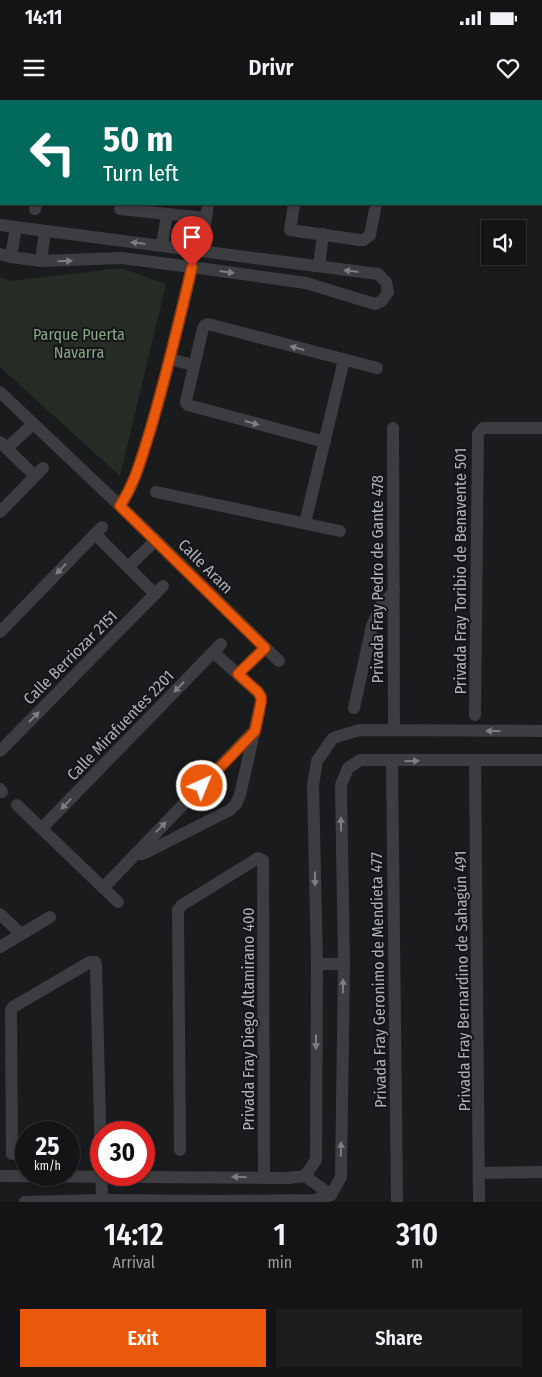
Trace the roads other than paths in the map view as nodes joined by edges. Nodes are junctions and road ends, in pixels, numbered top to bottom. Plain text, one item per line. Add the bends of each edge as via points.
1 (208, 205) edge
2 (294, 205) edge
3 (376, 205) edge
4 (120, 210) edge
5 (167, 214) junction
6 (0, 226) edge
7 (16, 227) junction
8 (45, 231) junction
9 (323, 234) junction
10 (162, 246) junction
11 (5, 255) edge
12 (41, 261) junction
13 (319, 266) junction
14 (192, 267) junction
15 (170, 359) junction
16 (344, 360) junction
17 (194, 365) junction
18 (377, 368) dead end
19 (0, 392) edge
20 (33, 424) junction
21 (394, 428) dead end
22 (542, 428) edge
23 (325, 442) junction
24 (3, 445) edge
25 (156, 492) dead end
26 (120, 506) junction
27 (0, 512) edge
28 (305, 523) junction
29 (340, 531) dead end
30 (156, 540) junction
31 (128, 567) junction
32 (394, 592) junction
33 (0, 632) edge
34 (265, 648) junction
35 (279, 662) dead end
36 (238, 674) junction
37 (354, 708) dead end
38 (475, 715) dead end
39 (394, 730) junction
40 (255, 731) junction
41 (542, 731) edge
42 (0, 751) edge
43 (475, 760) junction
44 (542, 760) edge
45 (392, 761) junction
46 (17, 805) dead end
47 (42, 828) junction
48 (135, 854) junction
49 (103, 888) junction
50 (118, 902) dead end
51 (0, 914) edge
52 (50, 917) dead end
53 (21, 934) junction
54 (0, 947) edge
55 (317, 964) junction
56 (344, 964) junction
57 (100, 1121) edge
58 (180, 1150) dead end
59 (12, 1154) dead end
60 (542, 1172) edge
61 (480, 1173) junction
62 (0, 1176) edge
63 (90, 1176) edge
64 (305, 1176) junction
65 (155, 1177) edge
66 (264, 1178) junction
67 (101, 1186) edge
68 (331, 1195) junction
69 (102, 1200) junction
70 (397, 1200) dead end
71 (25, 1202) edge
72 (51, 1202) edge
73 (218, 1202) edge
74 (479, 1202) edge

1 - 5 street via 205,224
2 - 9 street via 290,230
3 - 9 street via 372,232 367,238 360,240
4 - 5 street
5 - 10 street
6 - 7 street
7 - 8 street
7 - 11 street
10 -> 8 street
8 - 12 street
9 - 13 street
10 - 13 street
11 - 12 street
12 -> 14 street via 121,258
14 -> 13 street via 306,284 375,304 382,301 388,292 386,282 378,274
14 - 15 street
15 - 17 street
15 - 26 street via 135,479
16 -> 17 street via 208,324 203,328
16 - 18 street
16 - 23 street
17 -> 23 street via 186,401 188,406
19 - 20 street, Calle Aram
20 - 24 street
20 - 26 street, Calle Aram
21 - 32 street, Privada Fray Pedro de Gante 478
22 - 38 street, Privada Fray Toribio de Benavente 501 via 483,428 478,434
23 - 28 street
24 - 27 street via 39,472
25 - 28 street
26 - 30 street, Calle Aram
28 - 29 street
30 - 31 street
30 - 34 street, Calle Aram
31 -> 33 street via 99,530
42 -> 31 street, Calle Berriozar 2151 via 159,590
32 - 37 street via 380,605 372,626
32 - 39 street, Privada Fray Pedro de Gante 478
34 - 35 street, Calle Aram
34 - 36 street
36 - 40 street via 261,697
36 -> 47 street, Calle Mirafuentes 2201 via 217,648
41 -> 39 street
39 -> 55 street via 359,730 333,738 317,761 313,785
48 -> 40 street
40 - 48 street via 236,804 147,852
43 - 44 street
45 -> 43 street
43 - 61 street, Privada Fray Bernardino de Sahagún 491
56 -> 45 street via 342,785 348,768 360,760
45 - 70 street, Privada Fray Geronimo de Mendieta 477
46 - 47 street
47 - 49 street
48 - 49 street
49 - 50 street
51 - 53 street
52 - 53 street
53 - 54 street
55 - 56 street
55 -> 64 street via 316,1160
68 -> 56 street via 340,1178
57 - 59 street via 96,966 95,962 90,962 11,1010
58 - 66 street, Privada Fray Diego Altamirano 400 via 178,910 182,904 258,858 263,860
60 - 61 street
61 - 74 street, Privada Fray Bernardino de Sahagún 491
62 - 63 street
64 - 66 street
64 - 68 street
66 -> 65 street
67 - 69 street
68 - 73 street via 314,1200
69 - 72 street
69 - 73 street
71 - 72 street

